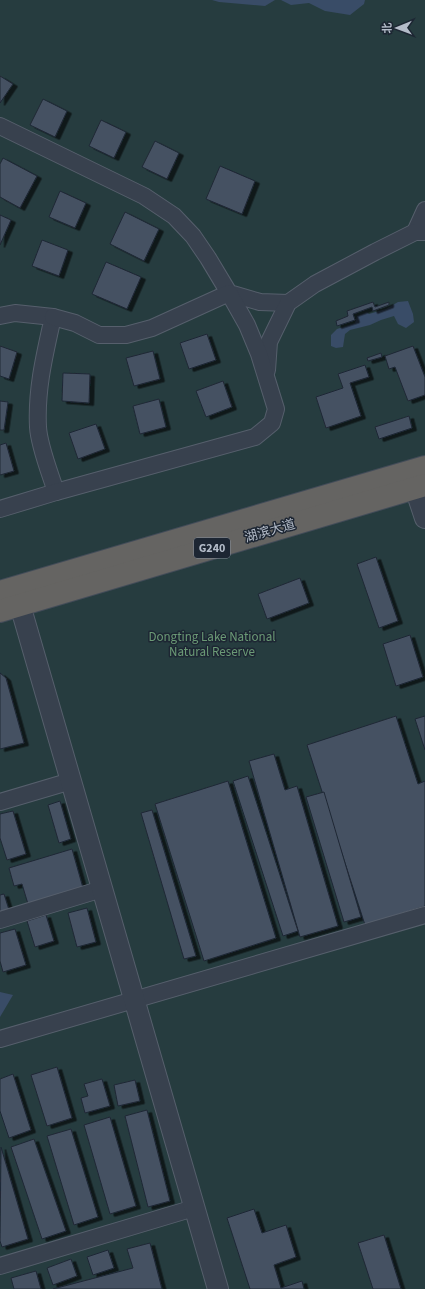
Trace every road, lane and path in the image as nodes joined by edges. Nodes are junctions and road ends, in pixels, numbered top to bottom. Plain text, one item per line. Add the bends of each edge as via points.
1 (2, 132) edge
2 (425, 210) edge
3 (420, 232) edge
4 (229, 294) junction
5 (288, 303) junction
6 (0, 316) edge
7 (53, 317) junction
8 (267, 379) junction
9 (425, 467) edge
10 (420, 487) edge
11 (56, 492) junction
12 (0, 509) edge
13 (425, 518) edge
14 (0, 592) edge
15 (10, 608) edge
16 (71, 781) junction
17 (0, 802) edge
18 (102, 889) junction
19 (425, 915) edge
20 (0, 920) edge
21 (134, 1000) junction
22 (0, 1039) edge
23 (194, 1208) junction
24 (0, 1266) edge
25 (218, 1289) edge

1 - 4 street via 144,196 174,216 193,236
2 - 3 street
3 - 5 street via 375,252 315,284
4 - 5 street via 260,302
4 - 7 street via 152,328 126,335 99,335
4 - 8 street via 247,325
5 - 8 street via 268,342
6 - 7 street via 15,313
7 - 11 street via 43,362 38,428
8 - 11 street via 276,409 272,423 255,437
9 - 14 highway, 湖滨大道 / G240
10 - 13 street
10 - 15 highway, 湖滨大道 / G240
11 - 12 street
15 - 16 street
16 - 17 street
16 - 18 street
18 - 20 street
18 - 21 street
19 - 21 street
21 - 22 street
21 - 23 street
23 - 24 street
23 - 25 street

